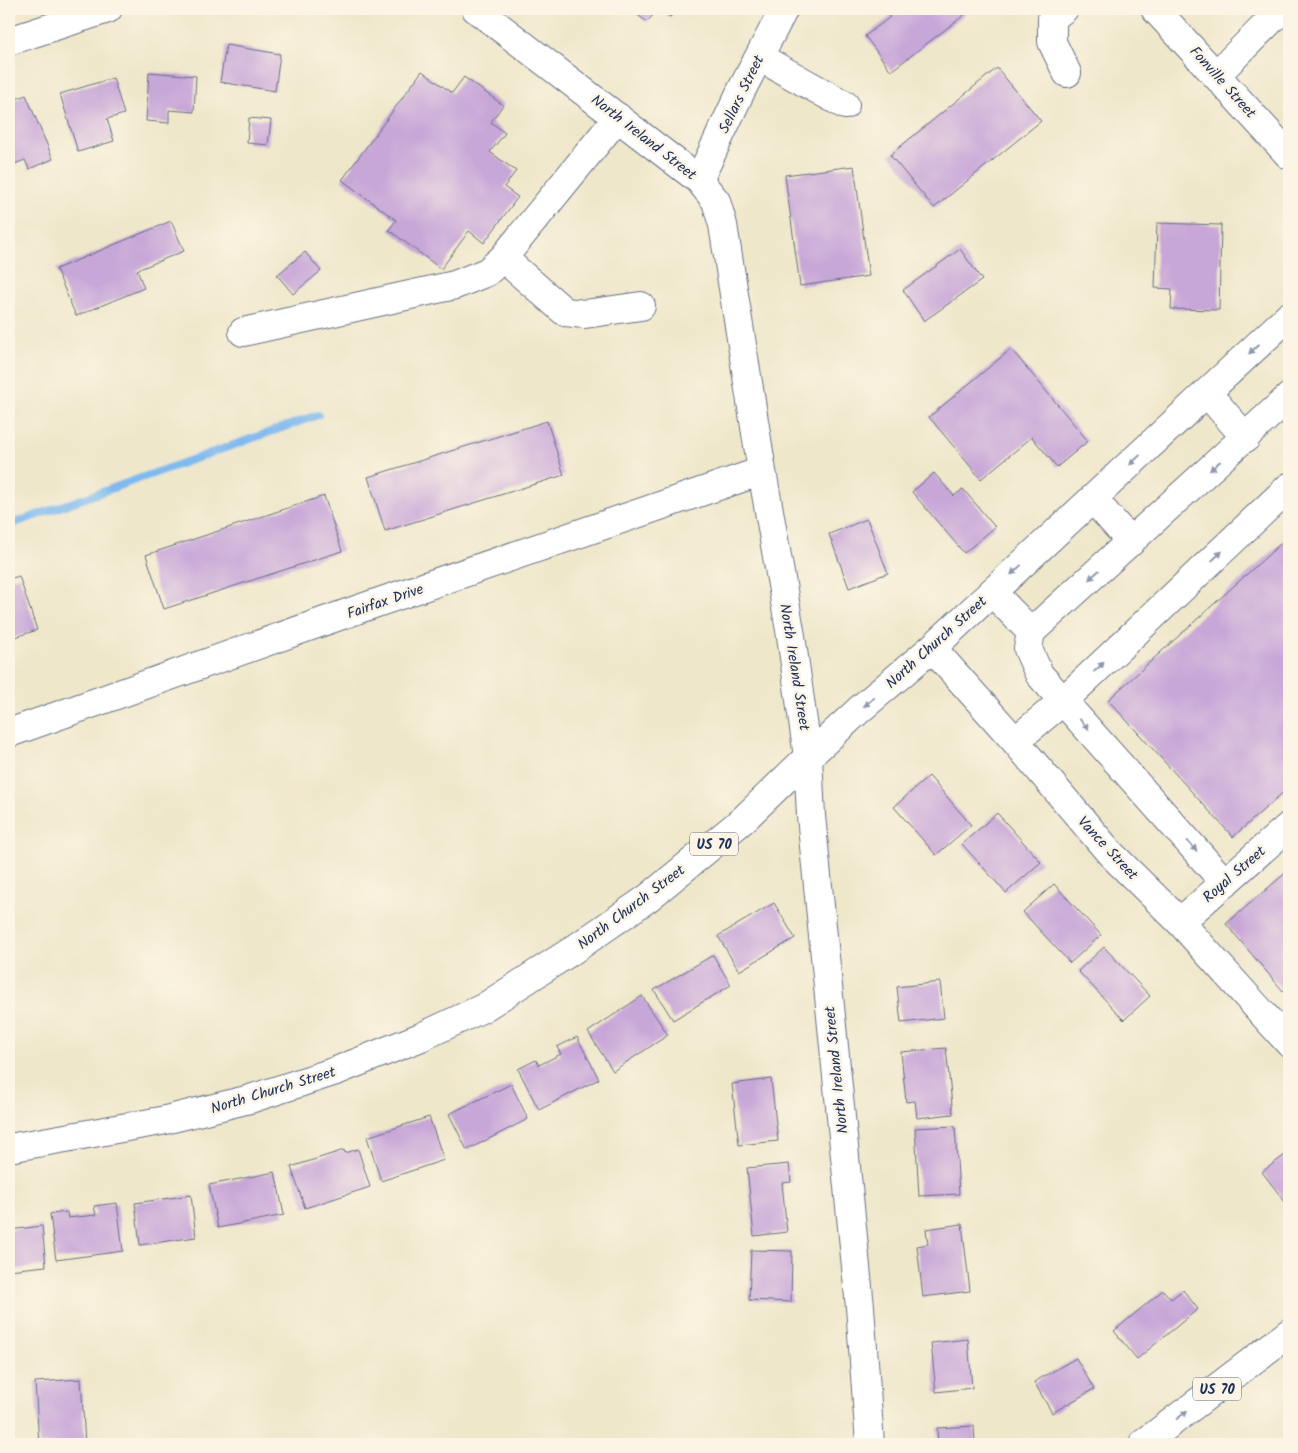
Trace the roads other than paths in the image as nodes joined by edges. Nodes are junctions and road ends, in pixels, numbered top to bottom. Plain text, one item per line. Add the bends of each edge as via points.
1 (108, 9) edge
2 (476, 9) edge
3 (784, 9) edge
4 (1064, 9) edge
5 (1155, 9) edge
6 (1282, 9) edge
7 (9, 40) edge
8 (759, 56) junction
9 (1067, 73) dead end
10 (1217, 74) junction
11 (845, 105) dead end
12 (618, 117) junction
13 (1289, 155) edge
14 (699, 180) junction
15 (503, 258) junction
16 (641, 306) dead end
17 (1289, 316) edge
18 (242, 332) dead end
19 (1207, 392) junction
20 (1289, 397) edge
21 (1246, 438) junction
22 (762, 472) junction
23 (1289, 487) edge
24 (1093, 499) junction
25 (1131, 542) junction
26 (992, 592) junction
27 (1031, 632) junction
28 (932, 648) junction
29 (1063, 700) junction
30 (9, 733) edge
31 (1015, 741) junction
32 (808, 757) junction
33 (1289, 826) edge
34 (1225, 883) junction
35 (1180, 922) junction
36 (1289, 1042) edge
37 (9, 1148) edge
38 (1287, 1341) edge
39 (870, 1444) edge
40 (1143, 1444) edge

1 - 7 street
2 - 12 street, North Ireland Street
3 - 8 street, Sellars Street
4 - 9 street via 1052,18 1052,42
5 - 10 street, Fonville Street
6 - 10 street
8 - 11 street
8 - 14 street, Sellars Street
10 - 13 street, Fonville Street
12 - 14 street, North Ireland Street
12 - 15 street
14 - 22 street, North Ireland Street via 716,201 722,225
15 - 16 street via 565,312 585,314
15 - 18 street via 487,272 456,285
17 -> 19 street, North Church Street / US 70
19 - 21 street
19 -> 24 street, North Church Street / US 70
20 - 21 street
21 -> 25 street
22 - 30 street, Fairfax Drive via 356,610
22 - 32 street, North Ireland Street
29 -> 23 street
24 - 25 street
24 -> 26 street, North Church Street / US 70
25 -> 27 street
26 - 27 street
26 - 28 street, North Church Street / US 70
27 - 29 street via 1028,649 1040,674
28 - 31 street, Vance Street
28 -> 32 street, North Church Street / US 70
29 - 31 street
29 -> 34 street
31 - 35 street, Vance Street via 1110,853
32 - 37 street, North Church Street / US 70 via 744,819 648,898 482,1008 336,1071 250,1099 161,1121
32 - 39 street, North Ireland Street
33 - 34 street, Royal Street
34 - 35 street, Royal Street
35 - 36 street, Vance Street
40 -> 38 street, US 70

